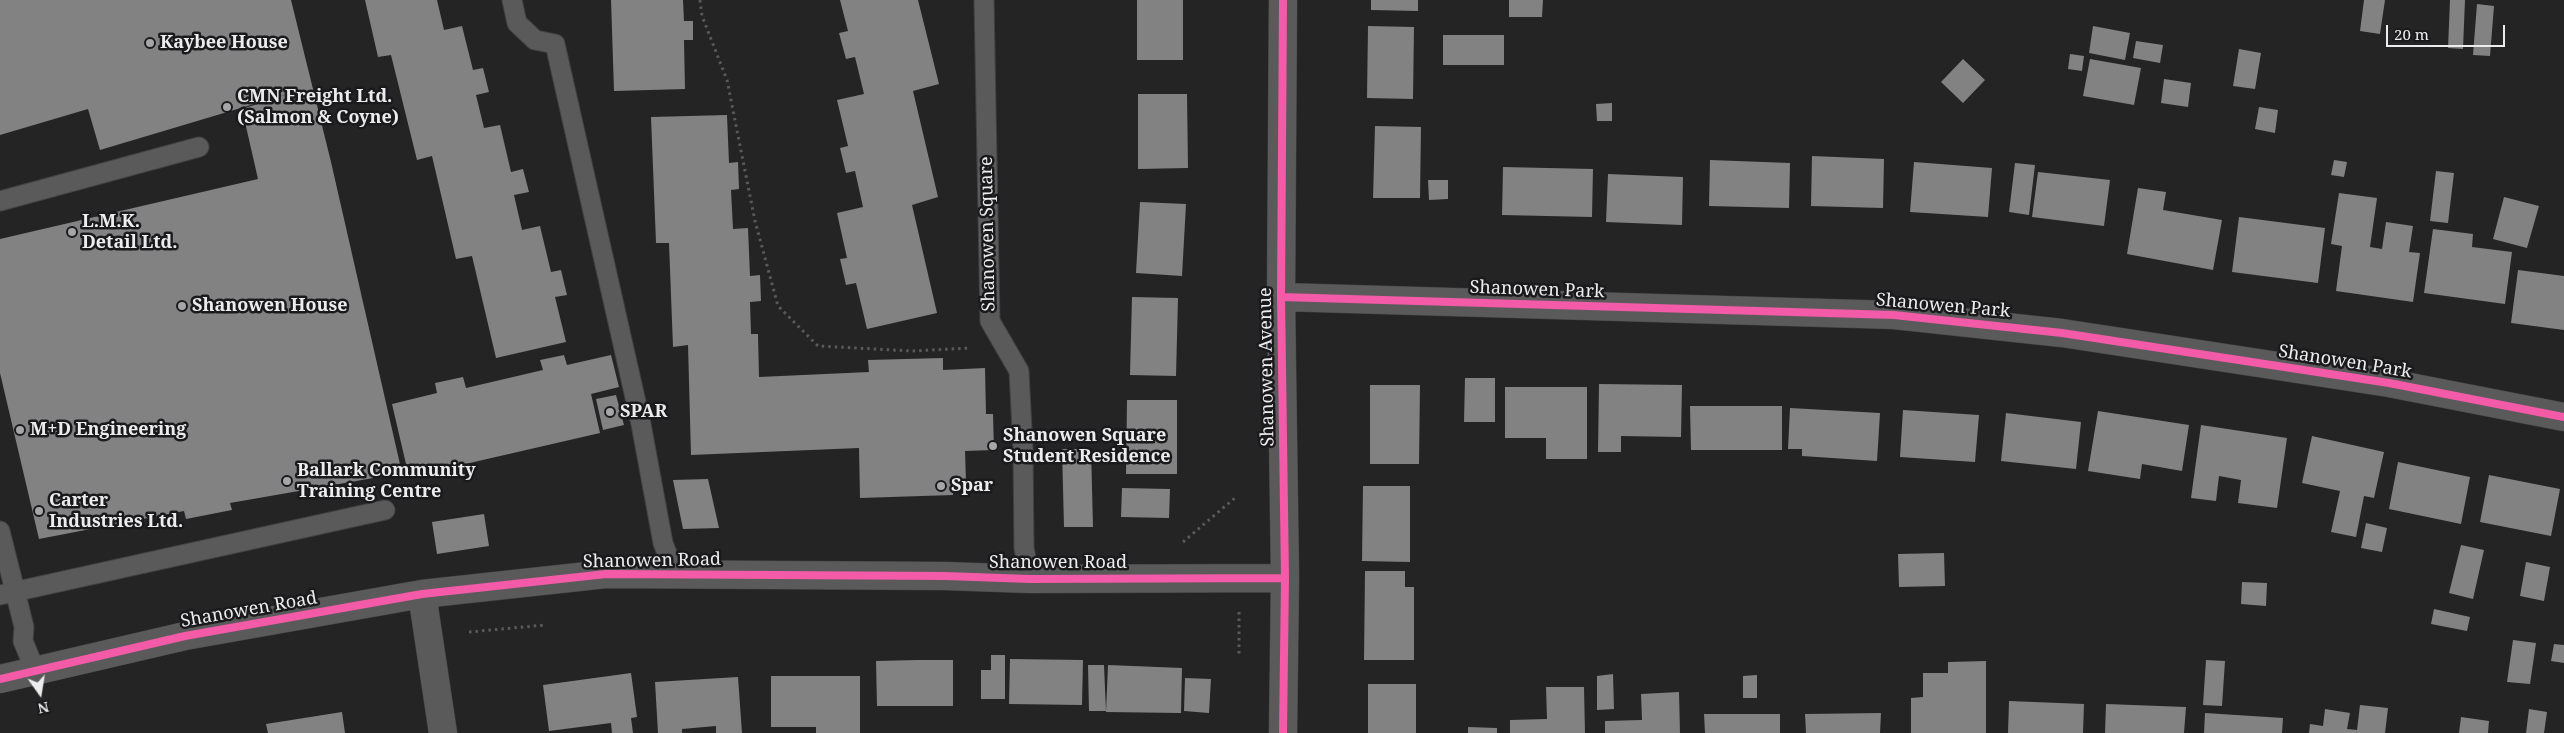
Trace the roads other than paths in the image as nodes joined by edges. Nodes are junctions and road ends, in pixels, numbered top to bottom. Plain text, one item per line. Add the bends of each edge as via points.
1 (512, 0) edge
2 (984, 0) edge
3 (1283, 0) edge
4 (199, 147) dead end
5 (0, 201) edge
6 (1281, 297) junction
7 (2564, 418) edge
8 (385, 510) dead end
9 (0, 531) edge
10 (675, 574) junction
11 (1285, 578) junction
12 (1030, 579) junction
13 (8, 592) edge
14 (422, 594) junction
15 (35, 670) junction
16 (0, 679) edge
17 (443, 733) edge
18 (1284, 733) edge

1 - 10 lane via 517,23 535,40 555,44 641,424 664,543
2 - 12 lane, Shanowen Square via 990,321 1019,372 1024,548
3 - 6 street, Shanowen Avenue
4 - 5 lane
6 - 7 street, Shanowen Park via 1894,315 2082,336 2389,383
6 - 11 street, Shanowen Avenue
8 - 13 lane
9 - 13 lane
10 - 12 street, Shanowen Road
10 - 14 street, Shanowen Road via 606,574
11 - 12 street, Shanowen Road
11 - 18 street, Shanowen Avenue
13 - 15 lane via 24,627 23,641
14 - 15 street, Shanowen Road via 185,636
14 - 17 street
15 - 16 street, Shanowen Road

